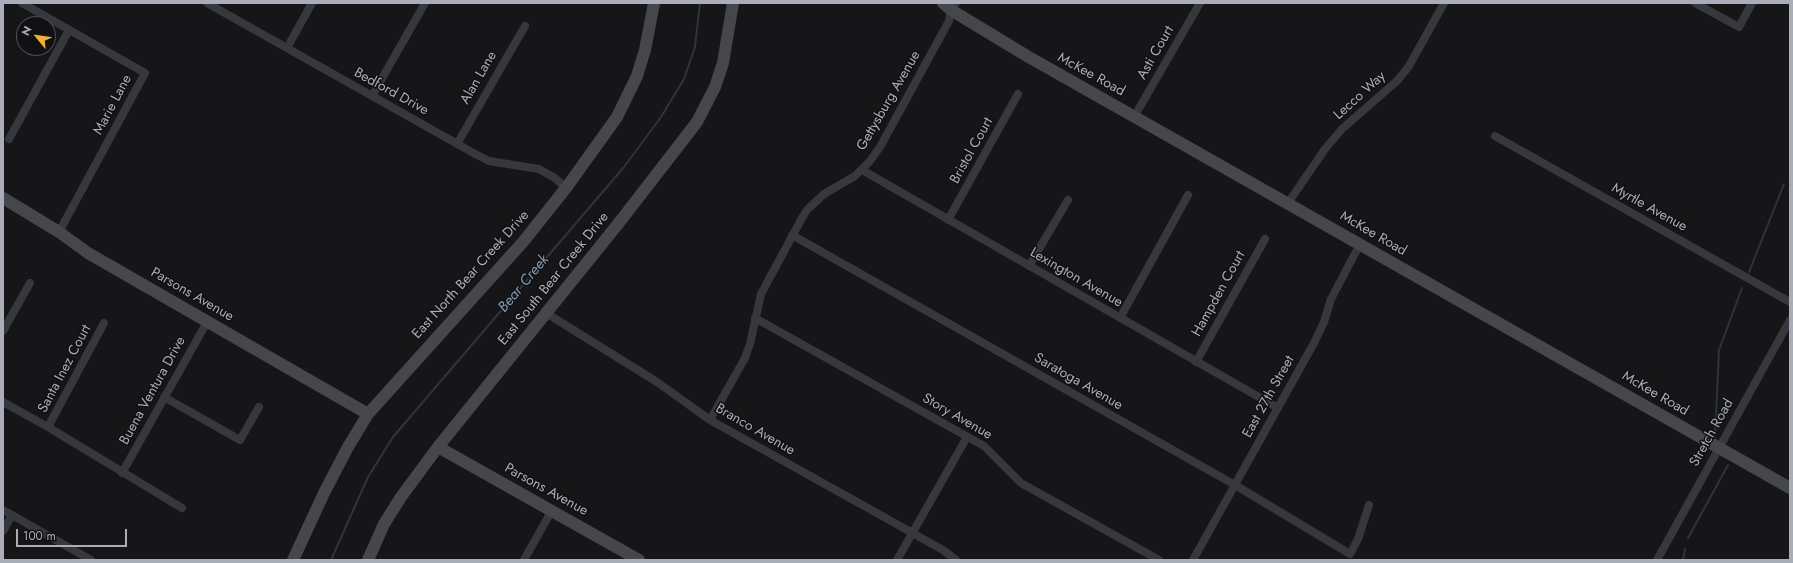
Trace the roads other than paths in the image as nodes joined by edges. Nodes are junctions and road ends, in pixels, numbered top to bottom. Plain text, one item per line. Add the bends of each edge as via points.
1 (22, 3) edge
2 (207, 3) edge
3 (312, 3) edge
4 (425, 3) edge
5 (654, 3) edge
6 (733, 3) edge
7 (1200, 3) edge
8 (1444, 3) edge
9 (1695, 3) edge
10 (1752, 3) edge
11 (950, 5) edge
12 (525, 26) dead end
13 (69, 30) junction
14 (287, 48) junction
15 (1018, 94) dead end
16 (372, 96) junction
17 (1134, 117) junction
18 (1495, 136) dead end
19 (9, 139) dead end
20 (457, 144) junction
21 (862, 170) junction
22 (566, 188) junction
23 (1188, 195) dead end
24 (3, 198) edge
25 (1068, 200) dead end
26 (1288, 203) junction
27 (948, 220) junction
28 (58, 232) junction
29 (792, 235) junction
30 (1265, 239) dead end
31 (1360, 244) junction
32 (1029, 266) junction
33 (30, 282) dead end
34 (1790, 302) edge
35 (546, 313) junction
36 (755, 318) junction
37 (1120, 318) junction
38 (1790, 320) edge
39 (207, 322) junction
40 (104, 323) dead end
41 (3, 331) edge
42 (1196, 362) junction
43 (164, 397) junction
44 (3, 402) edge
45 (259, 407) dead end
46 (1278, 408) junction
47 (368, 414) junction
48 (710, 420) junction
49 (48, 427) junction
50 (967, 437) junction
51 (438, 447) junction
52 (1718, 447) junction
53 (122, 473) junction
54 (1235, 485) junction
55 (1790, 488) edge
56 (1369, 505) dead end
57 (182, 508) dead end
58 (3, 510) edge
59 (552, 510) junction
60 (12, 515) junction
61 (3, 531) edge
62 (912, 533) junction
63 (90, 560) edge
64 (293, 560) edge
65 (368, 560) edge
66 (524, 560) edge
67 (639, 560) edge
68 (896, 560) edge
69 (956, 560) edge
70 (1159, 560) edge
71 (1193, 560) edge
72 (1657, 560) edge

1 - 13 street, Marie Lane
2 - 14 street, Bedford Drive
3 - 14 street
4 - 16 street
5 - 22 street, East North Bear Creek Drive via 645,50 631,92 617,117
6 - 35 street, East South Bear Creek Drive via 723,63 715,87 697,122
7 - 17 street, Asti Court
8 - 26 street, Lecco Way via 1409,66 1398,80 1338,134
9 - 10 street via 1738,27
11 - 17 street, McKee Road via 1027,56
11 - 21 street, Gettysburg Avenue via 949,21 880,147
12 - 20 street, Alan Lane
13 - 19 street
13 - 28 street, Marie Lane via 145,73
14 - 16 street, Bedford Drive
15 - 27 street, Bristol Court
16 - 20 street, Bedford Drive
17 - 26 street, McKee Road
18 - 34 street, Myrtle Avenue
20 - 22 street, Bedford Drive via 489,161 539,169
21 - 27 street, Lexington Avenue
21 - 29 street, Gettysburg Avenue via 844,184 824,194 807,210
22 - 47 street, East North Bear Creek Drive via 523,242
23 - 37 street
24 - 28 street, Parsons Avenue
25 - 32 street
26 - 31 street, McKee Road
27 - 32 street, Lexington Avenue
28 - 39 street, Parsons Avenue via 88,253
29 - 36 street, Gettysburg Avenue via 761,294
29 - 54 street, Saratoga Avenue
30 - 42 street, Hampden Court
31 - 46 street, East 27th Street via 1331,299 1314,343
31 - 52 street, McKee Road
32 - 37 street, Lexington Avenue
33 - 41 street
35 - 48 street, Branco Avenue via 657,382
35 - 51 street, East South Bear Creek Drive
36 - 48 street, Gettysburg Avenue via 745,358
36 - 50 street, Story Avenue
37 - 42 street, Lexington Avenue
38 - 52 street, Stretch Road
39 - 43 street, Buena Ventura Drive
39 - 47 street, Parsons Avenue
40 - 49 street, Santa Inez Court
42 - 46 street, Lexington Avenue
43 - 45 street via 240,440
43 - 53 street, Buena Ventura Drive
44 - 49 street
46 - 54 street, East 27th Street
47 - 64 street, East North Bear Creek Drive via 348,447
48 - 62 street, Branco Avenue
49 - 53 street
50 - 62 street
50 - 70 street, Story Avenue via 992,452 1021,483
51 - 59 street, Parsons Avenue
51 - 65 street, East South Bear Creek Drive via 388,517
52 - 55 street, McKee Road
52 - 72 street, Stretch Road
53 - 57 street
54 - 56 street, Saratoga Avenue via 1350,554
54 - 71 street, East 27th Street
58 - 60 street
59 - 66 street
59 - 67 street, Parsons Avenue
60 - 61 street
60 - 63 street
62 - 68 street
62 - 69 street, Branco Avenue

